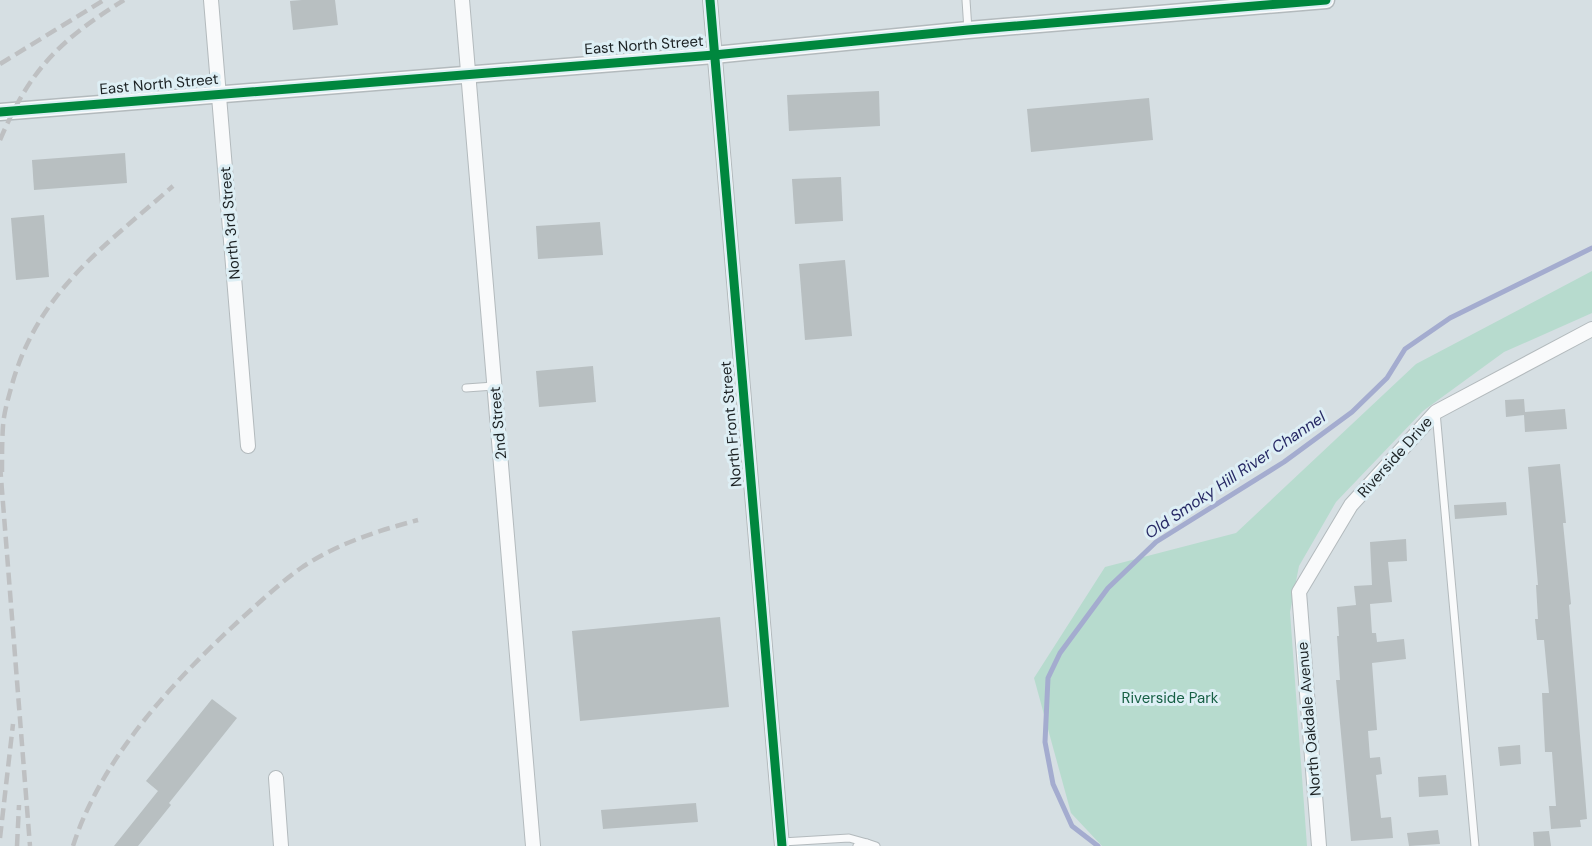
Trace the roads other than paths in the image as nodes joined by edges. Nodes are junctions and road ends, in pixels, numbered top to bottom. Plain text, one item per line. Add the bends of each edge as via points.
1 (211, 0) edge
2 (462, 0) edge
3 (710, 0) edge
4 (966, 0) edge
5 (1326, 0) edge
6 (1209, 5) edge
7 (968, 30) junction
8 (714, 55) junction
9 (468, 73) junction
10 (219, 94) junction
11 (0, 112) edge
12 (1592, 329) edge
13 (495, 386) junction
14 (466, 388) dead end
15 (1436, 412) junction
16 (248, 446) dead end
17 (1299, 592) joint
18 (276, 778) dead end
19 (867, 843) junction
20 (782, 844) edge
21 (281, 846) edge
22 (533, 846) edge
23 (857, 846) edge
24 (876, 846) edge
25 (1319, 846) edge
26 (1475, 846) edge

1 - 10 street, North 3rd Street
2 - 9 street, 2nd Street
3 - 8 street, North Front Street
4 - 7 lane
5 - 6 street, East North Street
6 - 7 street, East North Street
7 - 8 street, East North Street
8 - 9 street, East North Street
8 - 20 street, North Front Street
9 - 10 street, East North Street
9 - 13 street, 2nd Street
10 - 11 street, East North Street
10 - 16 street, North 3rd Street
12 - 15 street, Riverside Drive
13 - 14 lane
13 - 22 street, 2nd Street
15 - 17 street, Riverside Drive via 1351,505
15 - 26 lane
17 - 25 street, North Oakdale Avenue
18 - 21 street
19 - 20 lane via 849,838
19 - 23 lane
19 - 24 lane

